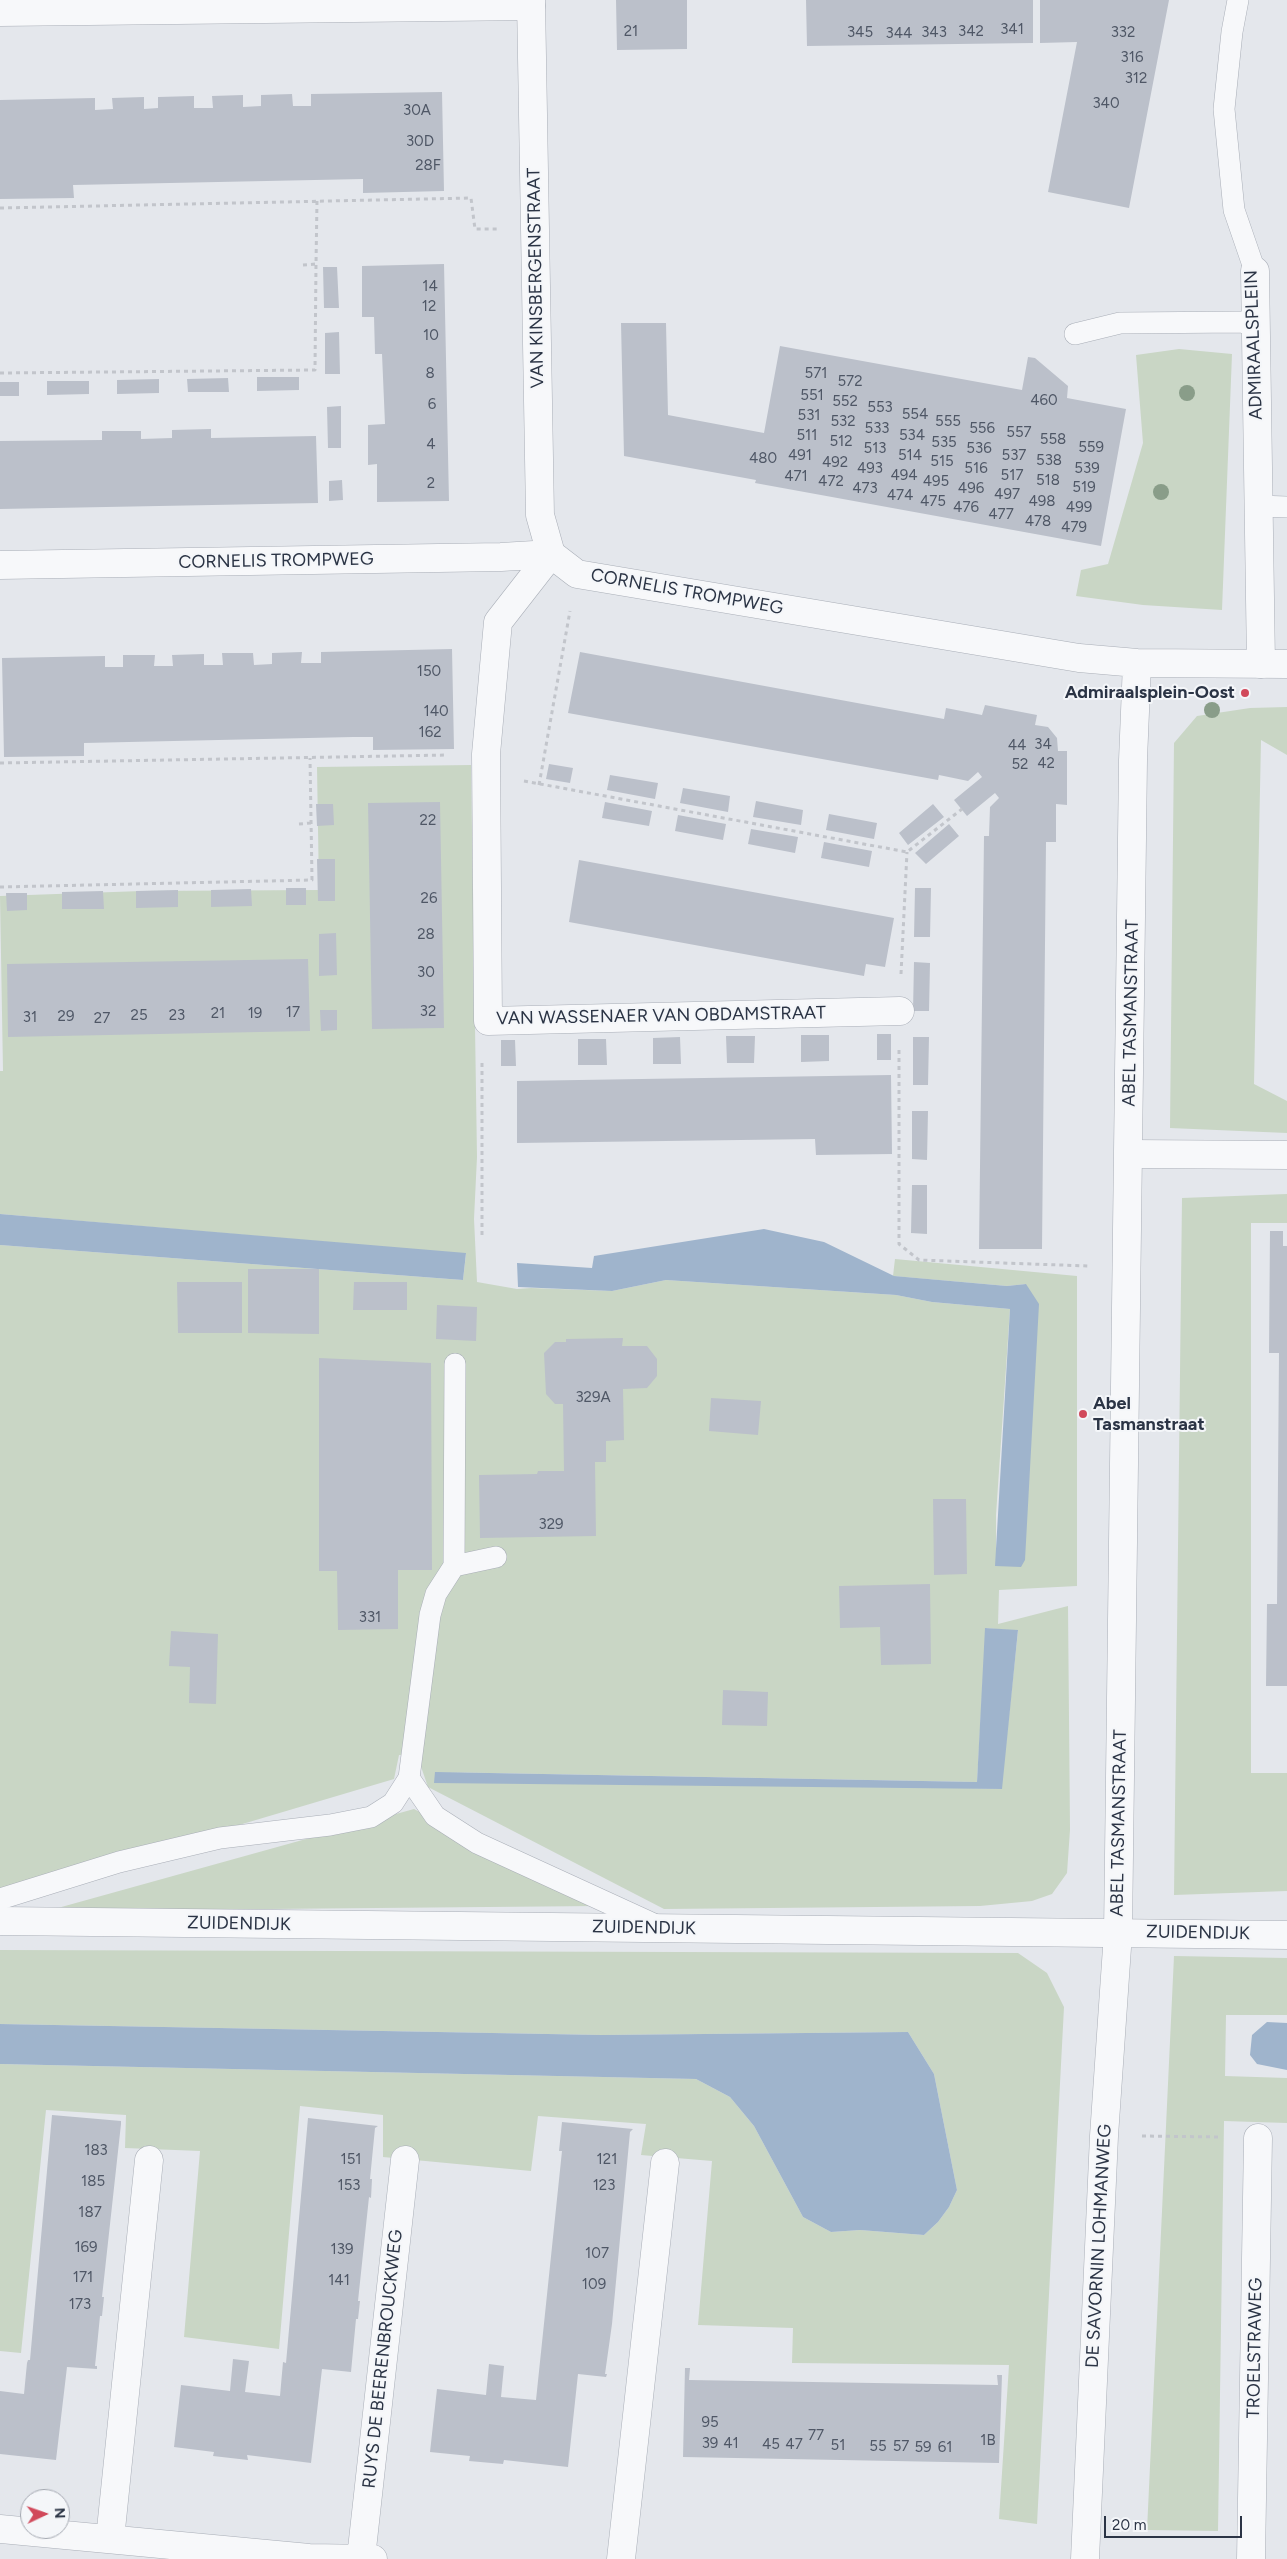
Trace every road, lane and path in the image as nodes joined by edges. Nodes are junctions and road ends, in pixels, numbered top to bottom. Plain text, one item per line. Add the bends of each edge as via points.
1 (1238, 0) edge
2 (531, 3) edge
3 (0, 12) edge
4 (317, 200) junction
5 (0, 208) edge
6 (535, 229) junction
7 (316, 264) junction
8 (304, 265) dead end
9 (1254, 272) joint
10 (1255, 328) junction
11 (1076, 334) dead end
12 (0, 373) edge
13 (1258, 506) junction
14 (1287, 507) edge
15 (551, 554) junction
16 (0, 565) edge
17 (577, 574) junction
18 (1137, 663) junction
19 (1274, 664) edge
20 (310, 758) junction
21 (0, 764) edge
22 (486, 764) junction
23 (539, 784) junction
24 (962, 809) dead end
25 (310, 823) junction
26 (299, 824) dead end
27 (906, 852) junction
28 (0, 887) edge
29 (900, 1011) junction
30 (480, 1068) dead end
31 (1129, 1154) junction
32 (1287, 1155) edge
33 (482, 1235) dead end
34 (1127, 1267) junction
35 (455, 1364) dead end
36 (496, 1557) dead end
37 (454, 1566) junction
38 (409, 1778) junction
39 (0, 1899) edge
40 (0, 1921) edge
41 (664, 1929) junction
42 (1118, 1933) junction
43 (1287, 1934) edge
44 (1104, 2136) junction
45 (1215, 2137) dead end
46 (1258, 2138) dead end
47 (149, 2160) dead end
48 (405, 2160) dead end
49 (665, 2163) dead end
50 (0, 2529) edge
51 (110, 2539) junction
52 (361, 2558) edge
53 (309, 2559) edge
54 (373, 2559) edge
55 (621, 2559) edge
56 (1085, 2559) edge
57 (1251, 2559) edge

1 - 9 lane, ADMIRAALSPLEIN via 1224,109 1234,210
2 - 3 street
2 - 6 street, VAN KINSBERGENSTRAAT
4 - 5 path
4 - 6 path via 471,198 476,229
4 - 7 path
6 - 15 street, VAN KINSBERGENSTRAAT via 540,515
7 - 8 path
7 - 12 path via 315,370
9 - 10 street, ADMIRAALSPLEIN
10 - 11 lane via 1243,322 1120,323
10 - 13 street, ADMIRAALSPLEIN
13 - 14 lane
13 - 19 street, ADMIRAALSPLEIN
15 - 16 street, CORNELIS TROMPWEG via 501,558
15 - 17 street, CORNELIS TROMPWEG
15 - 22 street, VAN WASSENAER VAN OBDAMSTRAAT via 498,622
17 - 18 street, CORNELIS TROMPWEG via 1079,658
17 - 23 path
18 - 19 street, CORNELIS TROMPWEG
18 - 31 street, ABEL TASMANSTRAAT
20 - 21 path
20 - 22 path
20 - 25 path
22 - 23 path
22 - 29 street, VAN WASSENAER VAN OBDAMSTRAAT via 488,1021
23 - 27 path
24 - 27 path
25 - 26 path
25 - 28 path via 312,880
27 - 29 path
29 - 34 path via 899,1244 919,1260
30 - 33 path
31 - 32 street
31 - 34 street, ABEL TASMANSTRAAT
34 - 42 street, ABEL TASMANSTRAAT
35 - 37 lane
36 - 37 lane
37 - 38 lane via 436,1594 430,1616
38 - 39 lane via 393,1803 371,1817 330,1826 220,1838 119,1862
38 - 41 lane via 435,1816 477,1843
40 - 41 street, ZUIDENDIJK
41 - 42 street, ZUIDENDIJK
42 - 43 street, ZUIDENDIJK
42 - 44 street, DE SAVORNIN LOHMANWEG
44 - 45 path
44 - 56 street, DE SAVORNIN LOHMANWEG
46 - 57 street, TROELSTRAWEG
47 - 51 street
48 - 52 street, RUYS DE BEERENBROUCKWEG
49 - 55 street
50 - 51 street
51 - 53 street
52 - 53 street
52 - 54 street

